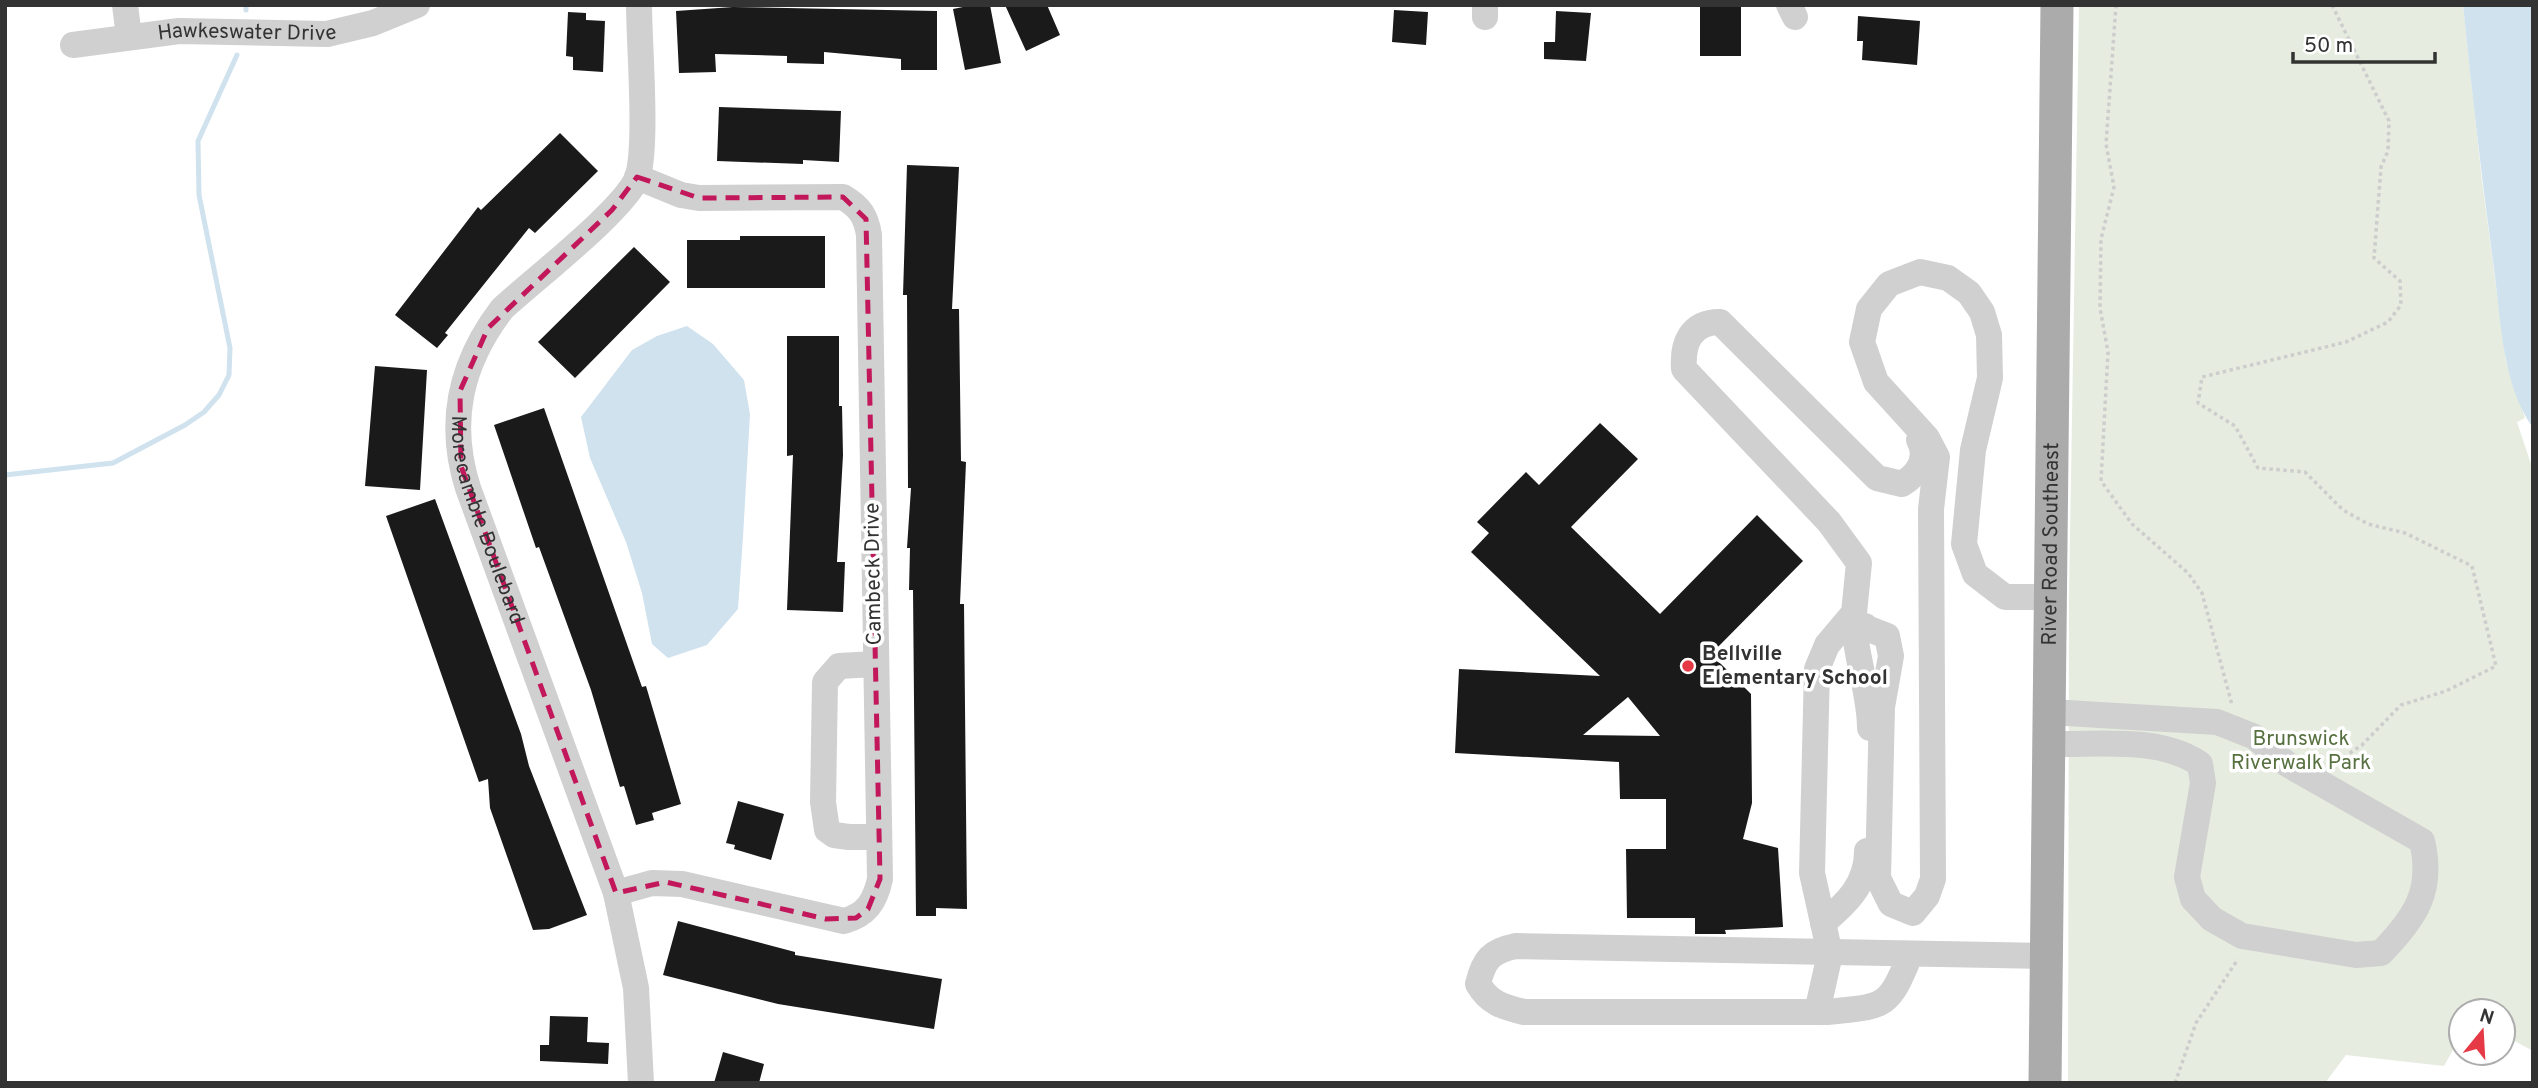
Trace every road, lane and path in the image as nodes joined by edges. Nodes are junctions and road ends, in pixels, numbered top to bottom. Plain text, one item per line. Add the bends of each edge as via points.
1 (125, 5) edge
2 (416, 5) edge
3 (639, 5) edge
4 (2057, 5) edge
5 (2116, 5) edge
6 (2332, 5) edge
7 (129, 37) junction
8 (74, 45) dead end
9 (637, 177) junction
10 (1876, 382) junction
11 (2051, 597) junction
12 (1857, 623) junction
13 (875, 664) junction
14 (2050, 728) junction
15 (2238, 731) junction
16 (2313, 779) junction
17 (879, 837) junction
18 (616, 893) junction
19 (1824, 923) junction
20 (2242, 936) junction
21 (1830, 954) junction
22 (1910, 955) junction
23 (2048, 956) junction
24 (1817, 1012) junction
25 (641, 1083) edge
26 (2045, 1083) edge
27 (2175, 1083) edge

1 - 7 street
2 - 7 street, Hawkeswater Drive via 373,23 327,34 200,31
3 - 9 street via 641,145
4 - 11 main road, River Road Southeast
5 - 15 path via 2106,144 2114,187 2101,239 2100,308 2108,352 2101,481 2132,524 2188,573 2202,593
6 - 16 path via 2389,121 2374,258 2400,281 2401,305 2388,322 2346,342 2202,377 2198,403 2235,426 2258,468 2305,472 2343,510 2368,524 2405,533 2472,566 2496,666 2446,691 2401,705 2362,745
7 - 8 street, Hawkeswater Drive
9 - 13 street, Cambeck Drive via 699,198 843,197 866,219
9 - 18 street, Morecamble Boulebard via 612,210 502,309 467,368 457,417 461,466 468,488
10 - 11 street via 1863,342 1869,309 1889,284 1920,272 1948,278 1969,293 1982,312 1989,335 1990,378 1973,450 1964,544 1975,574 2005,597
10 - 12 street via 1924,448 1914,477 1902,484 1877,478 1720,323 1706,322 1692,331 1682,349 1684,369 1855,553 1859,563
10 - 12 street via 1927,438 1937,457 1931,509 1933,879 1913,913 1891,904 1878,878 1882,707 1891,656 1887,636
11 - 14 main road, River Road Southeast
12 - 19 street via 1861,681 1870,709 1867,862 1848,902
12 - 19 street via 1827,645 1817,668 1811,873
13 - 17 street, Cambeck Drive
13 - 17 street via 839,666 825,682 823,802 827,830 834,835
14 - 15 street via 2217,722
14 - 20 street via 2184,752 2200,764 2203,783 2187,877 2193,899 2212,919
14 - 23 main road, River Road Southeast
15 - 16 street via 2255,737
16 - 20 street via 2422,841 2427,861 2422,898 2409,922 2381,953 2356,955
17 - 18 street, Cambeck Drive via 877,894 868,909 844,921 682,884 652,883
18 - 25 street, Morecamble Boulebard via 636,988
19 - 21 street
20 - 27 path via 2238,959 2196,1023
21 - 22 street
21 - 24 street
21 - 24 street via 1516,946 1494,951 1482,966 1478,984 1484,996 1499,1006 1524,1012
22 - 23 street
22 - 24 street via 1894,993 1874,1007
23 - 26 main road, River Road Southeast

